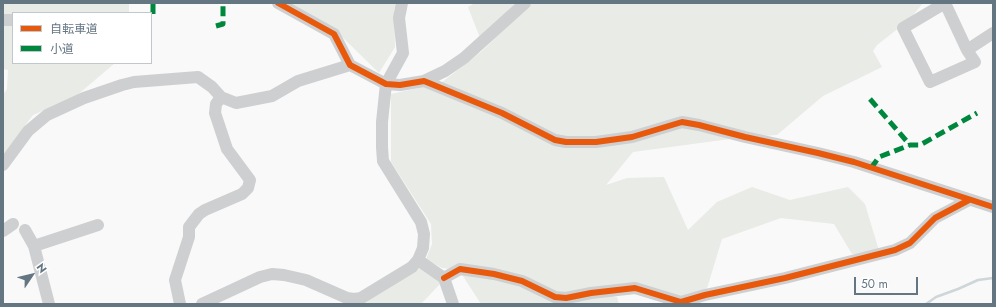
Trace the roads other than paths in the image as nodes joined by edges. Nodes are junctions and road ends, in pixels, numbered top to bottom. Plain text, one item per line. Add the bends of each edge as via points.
1 (278, 3) edge
2 (402, 3) edge
3 (525, 3) edge
4 (993, 33) edge
5 (967, 50) junction
6 (350, 65) junction
7 (424, 81) junction
8 (386, 84) junction
9 (221, 97) junction
10 (3, 165) edge
11 (969, 200) junction
12 (993, 207) edge
13 (13, 224) dead end
14 (98, 225) dead end
15 (25, 230) dead end
16 (3, 231) edge
17 (34, 246) junction
18 (418, 260) junction
19 (444, 278) junction
20 (49, 304) edge
21 (180, 304) edge
22 (202, 304) edge
23 (453, 304) edge

1 - 6 street via 334,34
2 - 8 street via 399,18 403,54
3 - 7 street via 464,58
4 - 5 street
5 - 5 street via 945,3 904,28 930,82 975,62
6 - 8 street
6 - 9 street via 298,81 272,96 236,103
7 - 8 street via 400,85
7 - 11 street via 502,113 555,140 596,142 632,137 682,122 854,162
8 - 18 street via 382,122 384,161 421,222 424,234 423,248
9 - 10 street via 198,77 122,85 84,98 47,115 28,131
9 - 21 street via 216,104 215,113 227,149 250,180 248,188 242,194 199,214 189,227 189,237 175,280
11 - 12 street
11 - 19 street via 936,218 910,243 895,250 681,302 635,288 566,298 555,297 522,281 460,269
13 - 16 street
14 - 17 street
15 - 17 street
17 - 20 street
18 - 19 street
18 - 22 street via 412,267 361,298 347,298 306,280 272,274
19 - 23 street

